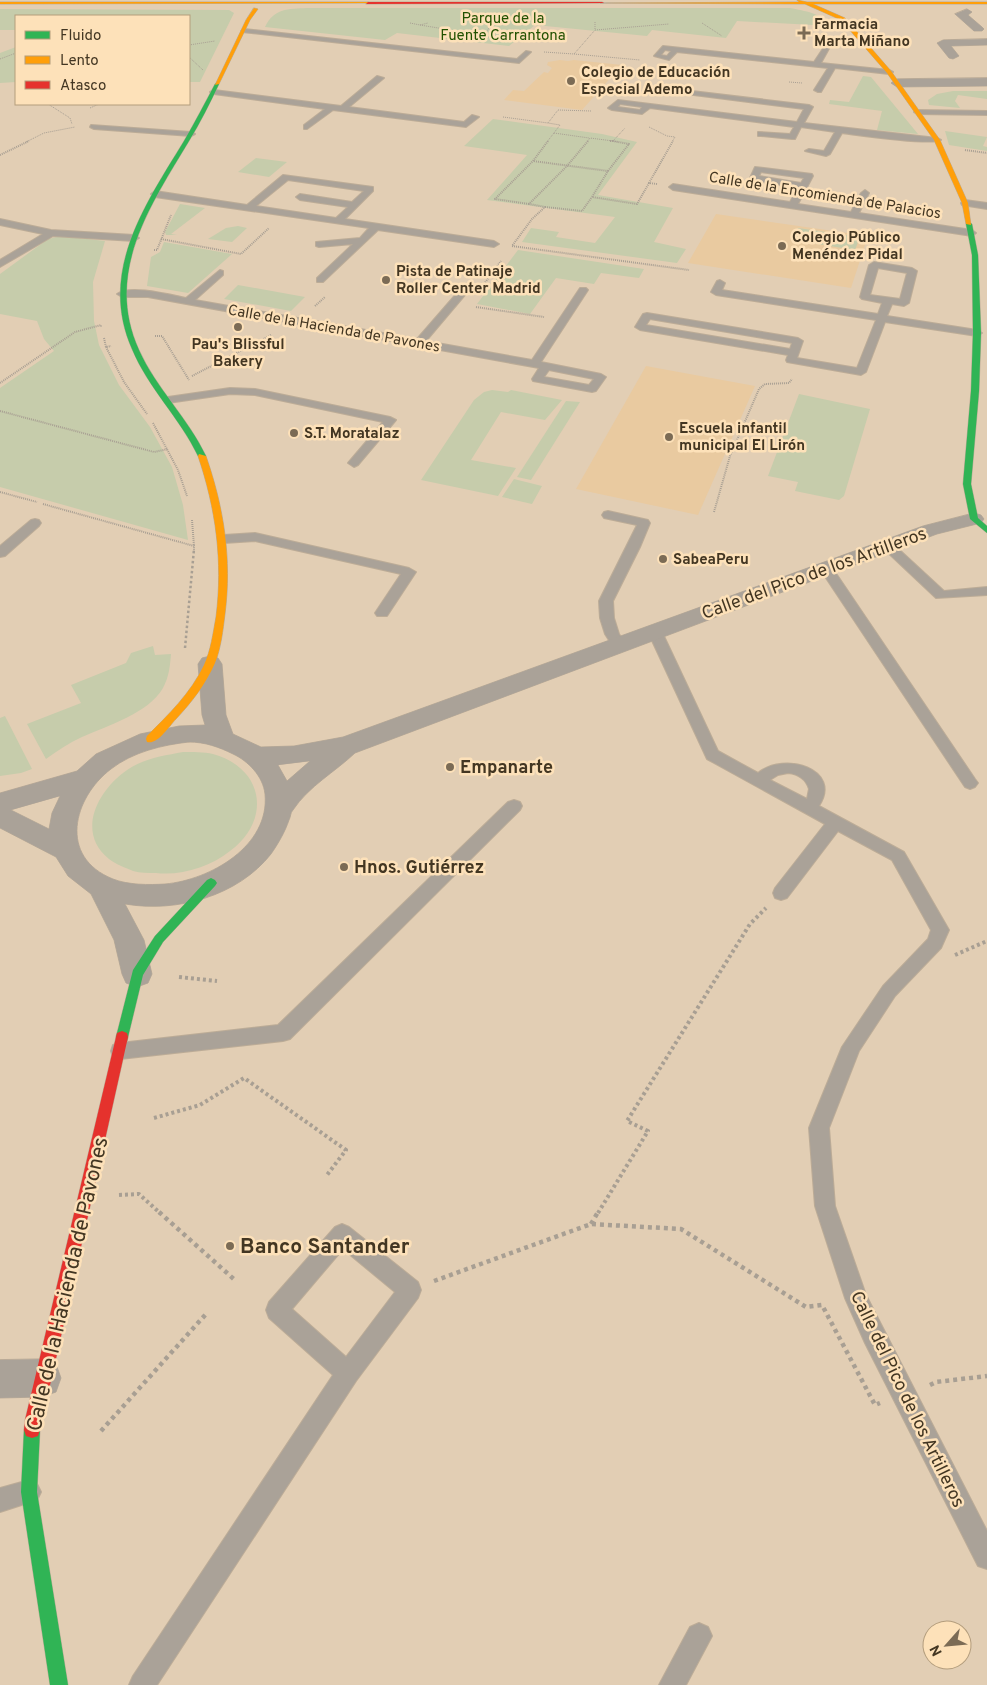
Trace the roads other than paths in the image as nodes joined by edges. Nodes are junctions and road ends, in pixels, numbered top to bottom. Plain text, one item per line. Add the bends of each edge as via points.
1 (222, 1) edge
2 (286, 1) edge
3 (801, 2) edge
4 (0, 3) edge
5 (853, 3) edge
6 (987, 3) edge
7 (256, 9) junction
8 (822, 9) junction
9 (967, 12) dead end
10 (843, 19) junction
11 (982, 28) edge
12 (244, 31) junction
13 (987, 41) edge
14 (968, 42) junction
15 (828, 46) dead end
16 (528, 52) road end
17 (656, 56) road end
18 (953, 56) dead end
19 (981, 58) dead end
20 (816, 65) junction
21 (832, 67) junction
22 (889, 72) junction
23 (380, 78) dead end
24 (987, 82) edge
25 (897, 83) junction
26 (819, 88) road end
27 (678, 91) dead end
28 (214, 92) junction
29 (752, 92) dead end
30 (695, 93) junction
31 (779, 95) dead end
32 (774, 103) junction
33 (332, 107) junction
34 (344, 108) junction
35 (645, 109) road end
36 (918, 112) junction
37 (987, 113) edge
38 (475, 117) dead end
39 (799, 125) junction
40 (94, 127) road end
41 (307, 127) dead end
42 (840, 130) junction
43 (191, 134) junction
44 (761, 134) dead end
45 (937, 140) junction
46 (809, 151) dead end
47 (804, 186) junction
48 (672, 187) road end
49 (865, 193) dead end
50 (155, 194) junction
51 (300, 197) dead end
52 (965, 203) junction
53 (355, 205) junction
54 (793, 205) junction
55 (987, 206) edge
56 (250, 207) junction
57 (280, 212) junction
58 (854, 215) junction
59 (339, 220) junction
60 (0, 222) edge
61 (377, 226) junction
62 (319, 228) dead end
63 (51, 233) junction
64 (972, 233) junction
65 (134, 238) junction
66 (362, 240) junction
67 (320, 244) dead end
68 (494, 244) dead end
69 (981, 256) edge
70 (0, 264) edge
71 (220, 273) dead end
72 (320, 280) dead end
73 (720, 284) dead end
74 (467, 286) dead end
75 (583, 290) dead end
76 (122, 294) junction
77 (188, 301) junction
78 (888, 301) junction
79 (880, 319) junction
80 (977, 333) junction
81 (419, 343) junction
82 (794, 353) junction
83 (534, 364) junction
84 (546, 366) junction
85 (168, 400) junction
86 (354, 464) dead end
87 (608, 515) dead end
88 (35, 523) dead end
89 (980, 525) edge
90 (224, 539) junction
91 (888, 546) junction
92 (0, 553) edge
93 (826, 569) junction
94 (987, 591) edge
95 (382, 613) dead end
96 (655, 632) junction
97 (620, 645) junction
98 (210, 664) junction
99 (222, 738) junction
100 (151, 739) junction
101 (346, 746) junction
102 (258, 756) junction
103 (87, 778) junction
104 (760, 781) junction
105 (970, 783) dead end
106 (0, 803) edge
107 (281, 805) junction
108 (514, 806) dead end
109 (809, 807) junction
110 (0, 816) edge
111 (836, 821) junction
112 (65, 849) junction
113 (211, 883) junction
114 (102, 887) junction
115 (781, 893) dead end
116 (137, 974) junction
117 (120, 1051) junction
118 (348, 1373) junction
119 (42, 1378) junction
120 (0, 1379) edge
121 (28, 1492) junction
122 (0, 1500) edge
123 (987, 1557) edge
124 (699, 1636) dead end
125 (59, 1685) edge
126 (142, 1685) edge
127 (672, 1685) edge

1 - 2 street
1 - 4 street
1 - 7 street via 234,8
2 - 3 street
2 - 7 street via 270,8
3 - 5 street
3 - 8 street, Calle de la Encomienda de Palacios
5 - 6 street
5 - 8 street
5 - 10 street
7 - 12 street via 250,14
8 - 10 street, Calle de la Encomienda de Palacios
9 - 11 street via 960,14
10 - 22 street, Calle de la Encomienda de Palacios
11 - 13 street via 975,31
12 - 16 lane via 519,61
12 - 28 street
13 - 14 street
14 - 18 street via 942,43
14 - 19 street
15 - 20 lane
17 - 20 lane via 663,48
20 - 21 lane
21 - 22 lane
21 - 26 lane
22 - 25 street, Calle de la Encomienda de Palacios
23 - 34 lane
24 - 25 street
25 - 36 street, Calle de la Encomienda de Palacios
27 - 30 lane
28 - 33 lane
28 - 43 street
29 - 30 lane via 700,86
30 - 32 lane
31 - 32 lane
32 - 39 lane via 809,107
33 - 34 lane
33 - 41 lane
34 - 38 lane via 466,124
35 - 39 lane
36 - 37 lane
36 - 45 street, Calle de la Encomienda de Palacios
39 - 42 lane
39 - 44 lane via 792,137
40 - 43 lane
42 - 45 lane
42 - 46 lane via 826,154
43 - 50 street
45 - 52 street, Calle de la Encomienda de Palacios
47 - 47 lane via 770,181 754,178 758,169 809,176
47 - 54 lane
48 - 54 lane, Calle de la Encomienda de Palacios
49 - 58 lane
50 - 56 lane
50 - 65 street
51 - 53 lane
52 - 55 lane, Calle de la Encomienda de Palacios
52 - 64 street, Calle de la Encomienda de Palacios
53 - 56 lane via 370,189 286,177
53 - 59 lane
54 - 58 lane, Calle de la Encomienda de Palacios
56 - 57 lane
57 - 59 lane
57 - 62 lane via 290,223
58 - 64 lane, Calle de la Encomienda de Palacios
59 - 61 lane
60 - 63 lane
61 - 66 lane
61 - 68 lane
63 - 65 lane
63 - 70 lane
64 - 69 street, Calle de la Encomienda de Palacios
65 - 76 street via 123,270
66 - 67 lane
66 - 72 lane
69 - 80 street, Calle de la Encomienda de Palacios
71 - 77 lane
73 - 79 lane via 716,292
74 - 81 lane
75 - 83 lane
76 - 77 lane, Calle de la Hacienda de Pavones via 148,294
76 - 85 street via 130,342 146,371
77 - 81 lane, Calle de la Hacienda de Pavones
78 - 78 lane via 904,303 912,271 874,265 865,297
78 - 79 lane
79 - 80 lane
79 - 82 lane via 861,372 792,360
80 - 89 street, Calle de la Encomienda de Palacios via 966,484
81 - 83 lane, Calle de la Hacienda de Pavones
82 - 82 lane via 798,341 647,316 640,327
83 - 84 lane, Calle de la Hacienda de Pavones
84 - 84 lane, Calle de la Hacienda de Pavones via 537,379 592,390 601,377
85 - 86 lane via 230,391 255,392 390,420
85 - 90 street via 192,435 206,465
87 - 97 lane via 644,523 606,601 612,634
88 - 92 lane
89 - 91 street, Calle del Pico de los Artilleros via 930,530
90 - 95 lane via 255,537 410,572
90 - 98 street via 224,601
91 - 93 street, Calle del Pico de los Artilleros
91 - 94 lane via 941,595
93 - 96 street, Calle del Pico de los Artilleros
93 - 105 lane
96 - 97 street, Calle del Pico de los Artilleros
96 - 104 lane, Calle del Pico de los Artilleros via 712,754
97 - 101 street, Calle del Pico de los Artilleros
98 - 99 street via 214,715
98 - 100 street via 192,692
99 - 100 street via 200,733
99 - 102 street
100 - 103 street via 102,763
101 - 102 street, Calle del Pico de los Artilleros via 294,755
101 - 107 street, Calle del Pico de los Artilleros via 304,780
102 - 107 street via 275,782
103 - 106 street
103 - 112 street via 64,812 61,831
104 - 109 lane, Calle del Pico de los Artilleros
104 - 109 lane via 775,769 804,770 812,777 818,794
107 - 113 street via 276,823 262,847 234,872
108 - 117 lane via 283,1033
109 - 111 lane, Calle del Pico de los Artilleros
110 - 112 street
111 - 115 lane
111 - 123 lane, Calle del Pico de los Artilleros via 898,856 940,930 935,943 889,991 851,1047 819,1128 825,1206 856,1298
112 - 114 street via 85,875
113 - 114 street via 179,894 156,896 126,894
113 - 116 street, Calle de la Hacienda de Pavones via 159,939
114 - 116 street, Calle de la Hacienda de Pavones via 128,940
116 - 117 street, Calle de la Hacienda de Pavones
117 - 119 street, Calle de la Hacienda de Pavones
118 - 118 lane via 277,1310 342,1234 410,1290
118 - 126 lane
119 - 120 street
119 - 121 street, Calle de la Hacienda de Pavones via 33,1420
121 - 122 lane
121 - 125 street, Calle de la Hacienda de Pavones
124 - 127 lane

